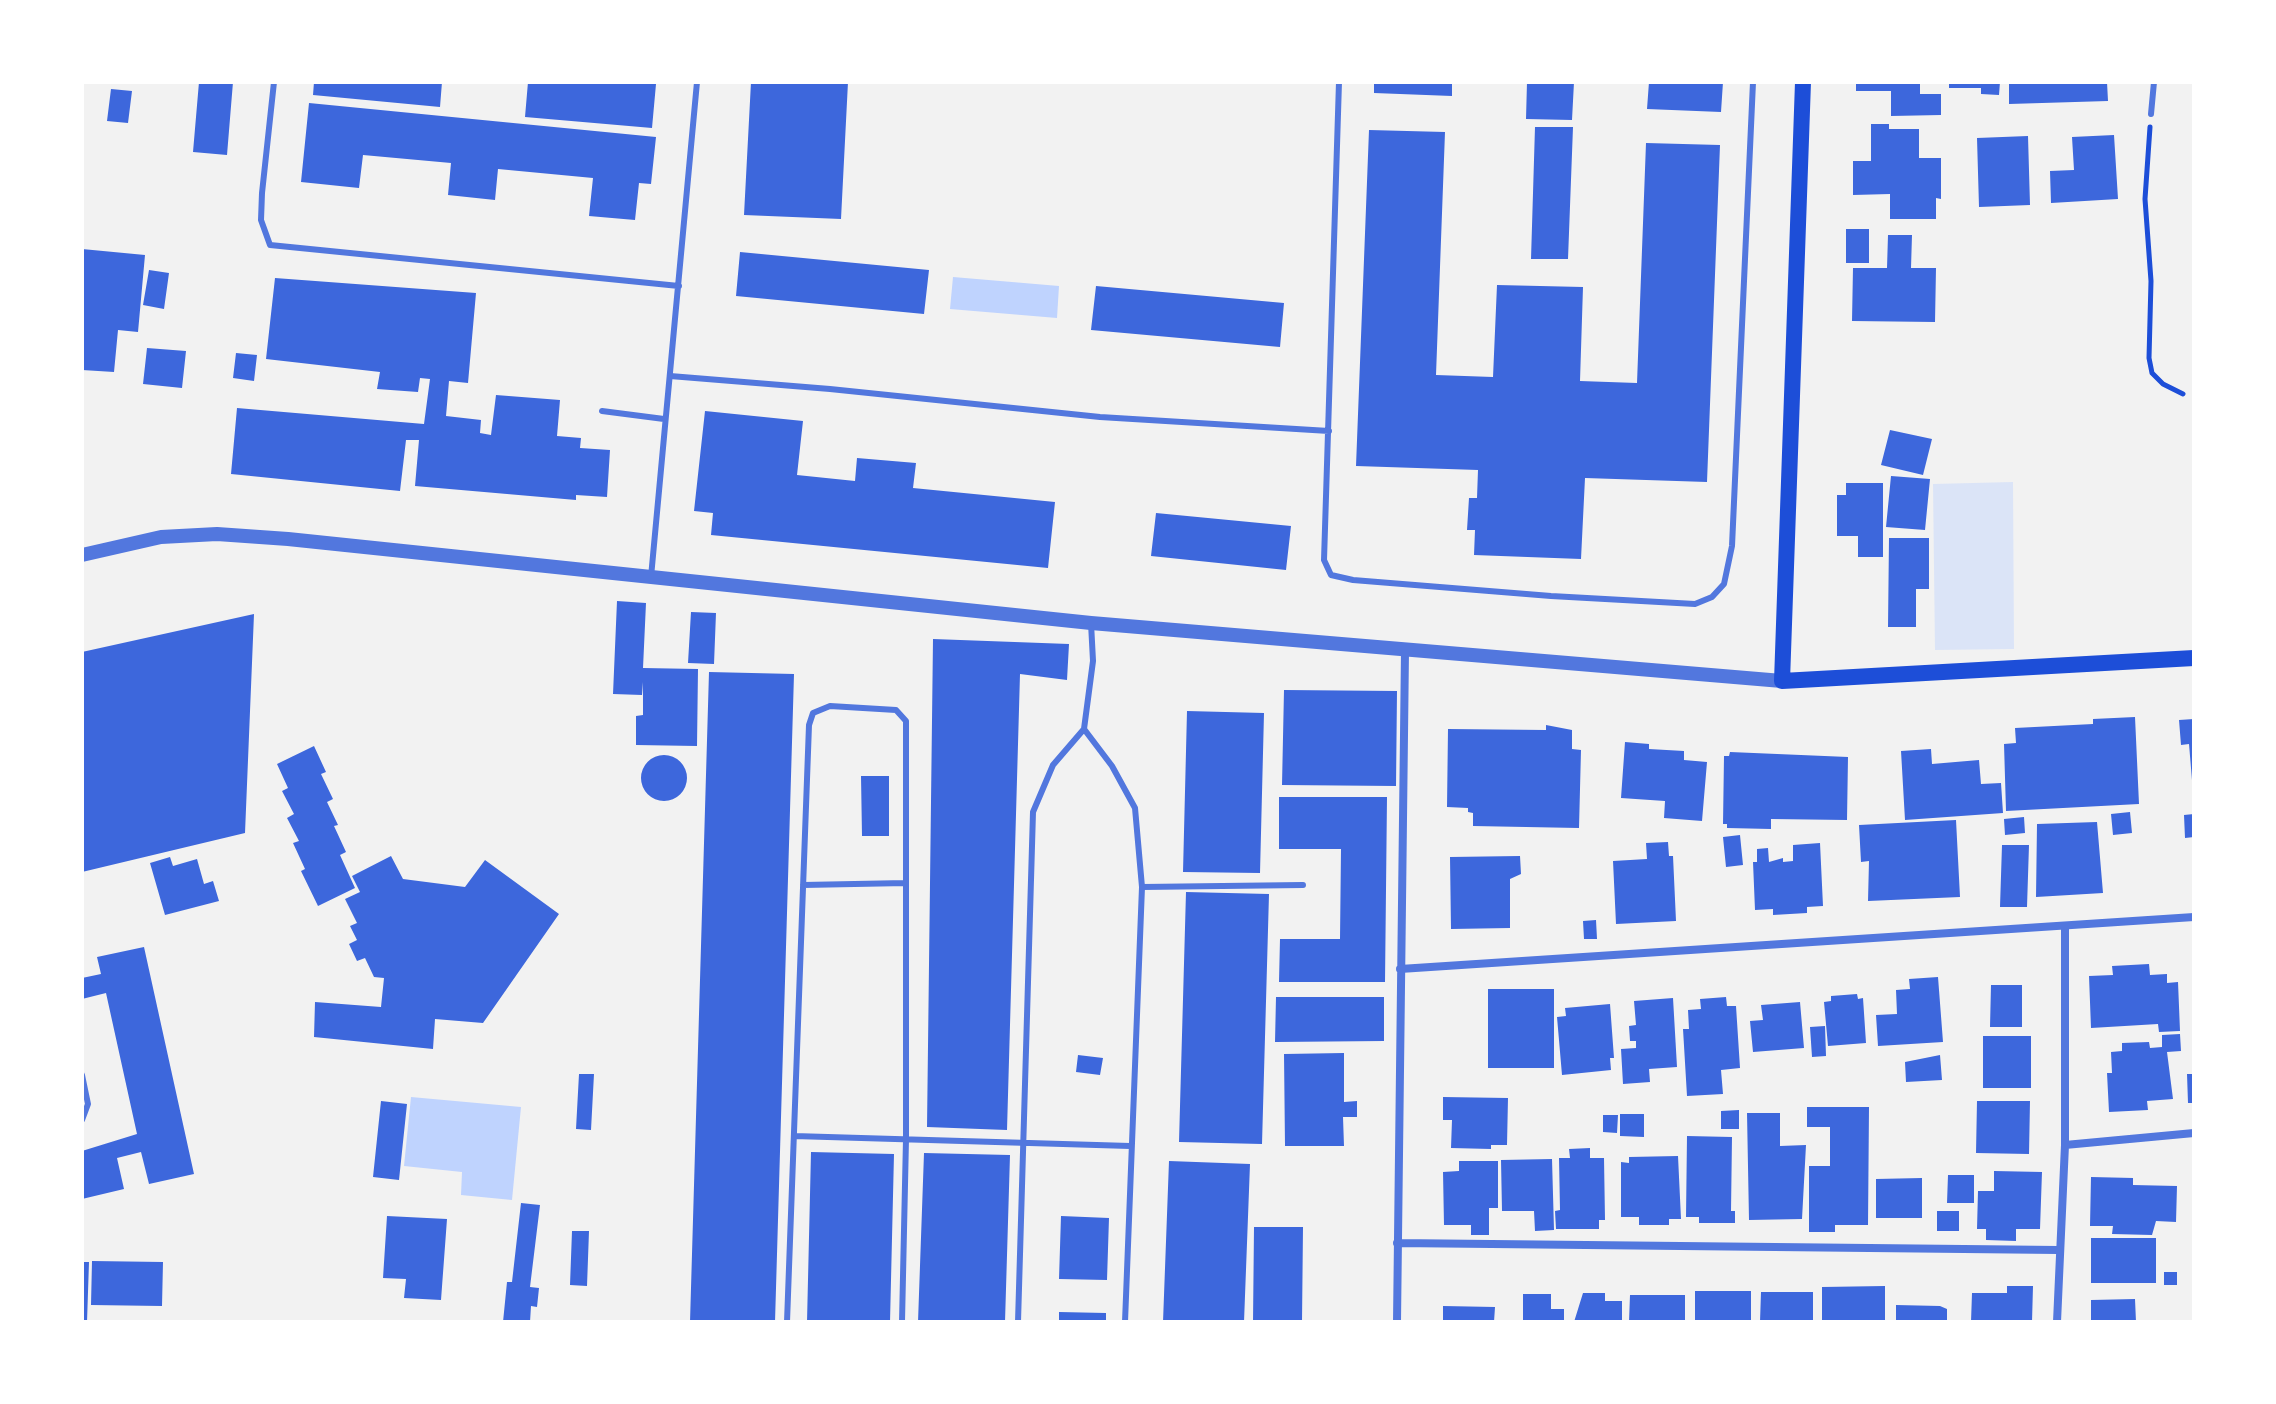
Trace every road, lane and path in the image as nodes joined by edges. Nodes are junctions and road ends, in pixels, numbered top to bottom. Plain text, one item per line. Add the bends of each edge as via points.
1 (274, 82) edge
2 (697, 82) edge
3 (1339, 82) edge
4 (1753, 82) edge
5 (1803, 82) edge
6 (2154, 82) edge
7 (2151, 114) joint
8 (679, 286) junction
9 (670, 376) junction
10 (2183, 394) dead end
11 (602, 411) dead end
12 (664, 419) junction
13 (1329, 431) junction
14 (82, 555) edge
15 (651, 577) junction
16 (1091, 623) junction
17 (1405, 651) junction
18 (2194, 658) edge
19 (1782, 681) junction
20 (1084, 729) junction
21 (906, 883) junction
22 (803, 885) junction
23 (1303, 885) dead end
24 (1142, 887) junction
25 (2194, 917) edge
26 (2065, 928) junction
27 (1400, 969) junction
28 (82, 1075) edge
29 (82, 1120) edge
30 (2194, 1133) edge
31 (794, 1136) junction
32 (906, 1139) junction
33 (1022, 1142) junction
34 (2065, 1145) junction
35 (1130, 1146) junction
36 (1397, 1243) junction
37 (2058, 1250) junction
38 (787, 1322) edge
39 (902, 1322) edge
40 (1018, 1322) edge
41 (1125, 1322) edge
42 (1397, 1322) edge
43 (2057, 1322) edge

1 - 8 lane via 261,220 270,245
2 - 8 lane
3 - 13 lane
4 - 13 lane via 1732,546 1724,584 1712,597 1695,604 1551,596 1331,575 1324,560
5 - 19 main road
6 - 7 lane
7 - 10 path via 2145,199 2149,358 2152,373
8 - 9 lane
9 - 12 lane
9 - 13 lane via 1100,417
11 - 12 lane
12 - 15 lane
14 - 15 street via 161,537 217,534
15 - 16 street
16 - 17 street
16 - 20 lane via 1093,661
17 - 19 street
17 - 27 street
18 - 19 main road
20 - 24 lane via 1135,808
20 - 33 lane via 1053,765 1033,812
21 - 22 lane
21 - 22 lane via 905,717 896,710 830,706 818,709 810,719
21 - 32 lane
22 - 31 lane
23 - 24 lane
24 - 35 lane
25 - 26 street
26 - 27 street
26 - 34 street
27 - 36 street
28 - 29 lane via 88,1104
30 - 34 street
31 - 32 lane
31 - 38 lane
32 - 33 lane
32 - 39 lane
33 - 35 lane
33 - 40 lane
34 - 37 street
35 - 41 lane
36 - 37 street
36 - 42 street
37 - 43 street

